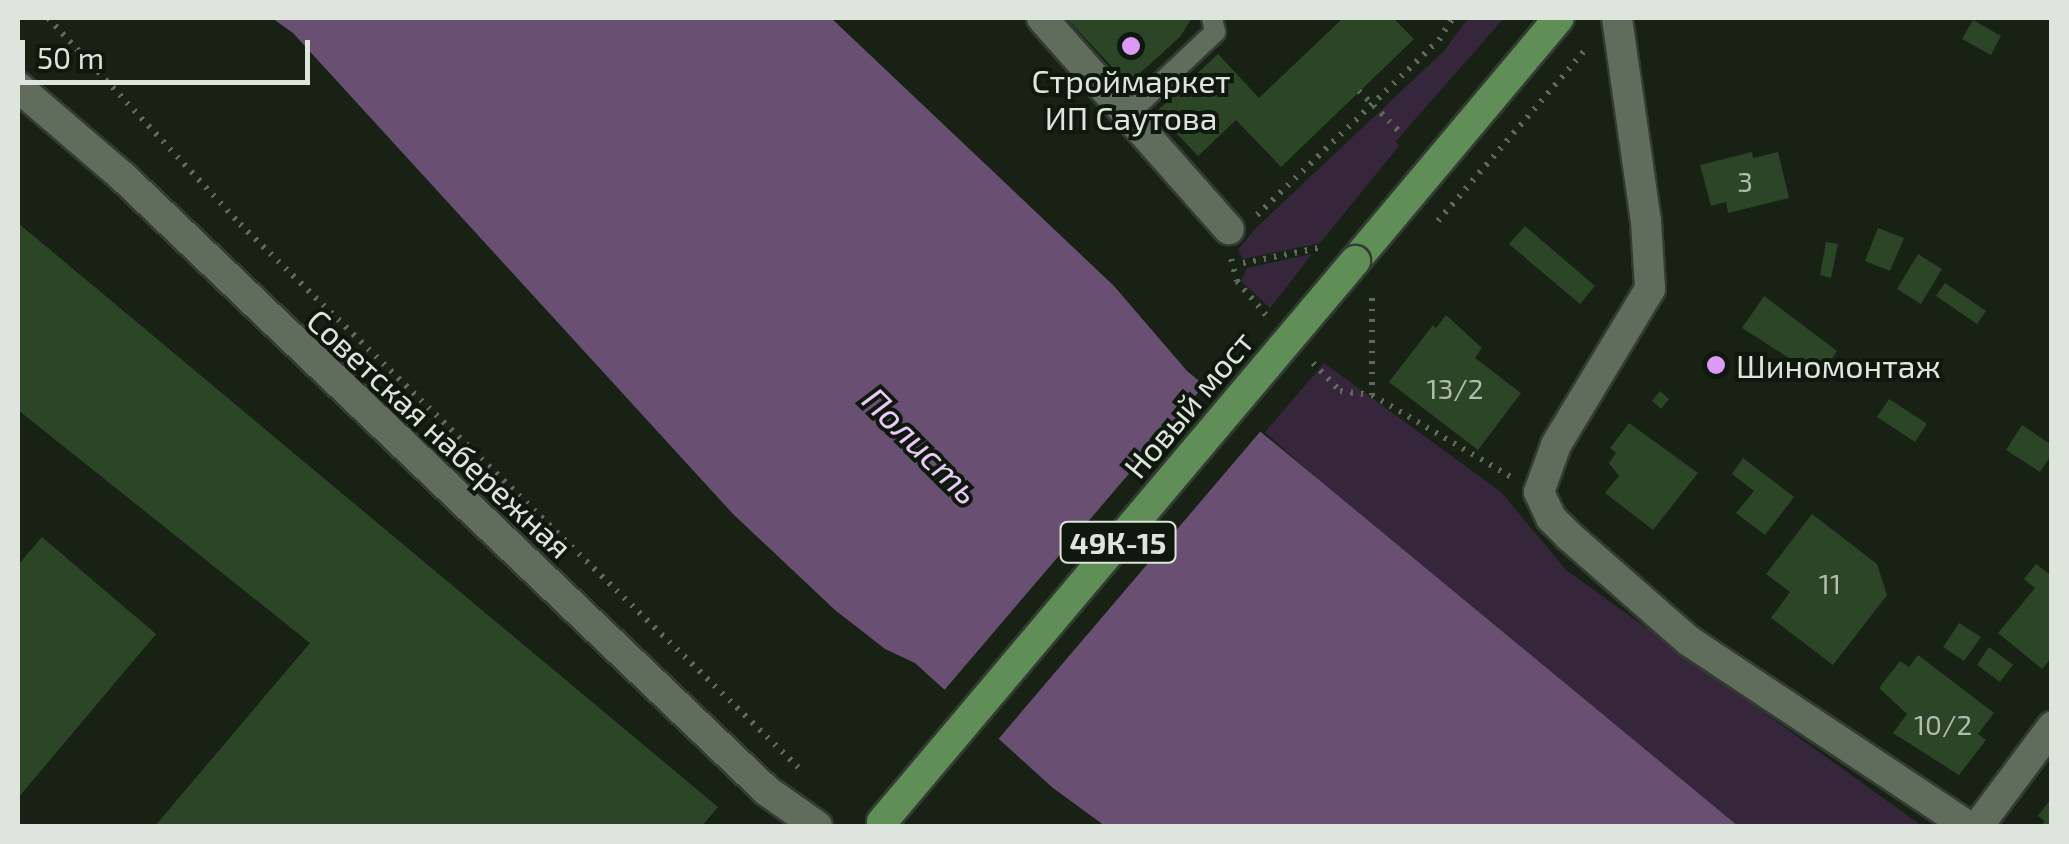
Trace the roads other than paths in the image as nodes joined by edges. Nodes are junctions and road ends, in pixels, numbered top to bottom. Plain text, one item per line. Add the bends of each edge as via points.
1 (1042, 18) edge
2 (1212, 18) edge
3 (1559, 18) edge
4 (1616, 18) edge
5 (18, 87) edge
6 (1128, 114) junction
7 (1229, 229) road end
8 (2052, 727) edge
9 (880, 824) edge
10 (817, 826) edge
11 (1967, 826) edge
12 (1978, 826) edge

1 - 6 street
2 - 6 lane via 1214,32
3 - 9 main road, Новый мост / 49К-15, bridge
4 - 11 street via 1650,290 1556,445 1539,492 1568,536 1689,642
5 - 10 street, Советская набережная via 123,177 767,790
6 - 7 street
8 - 12 street

